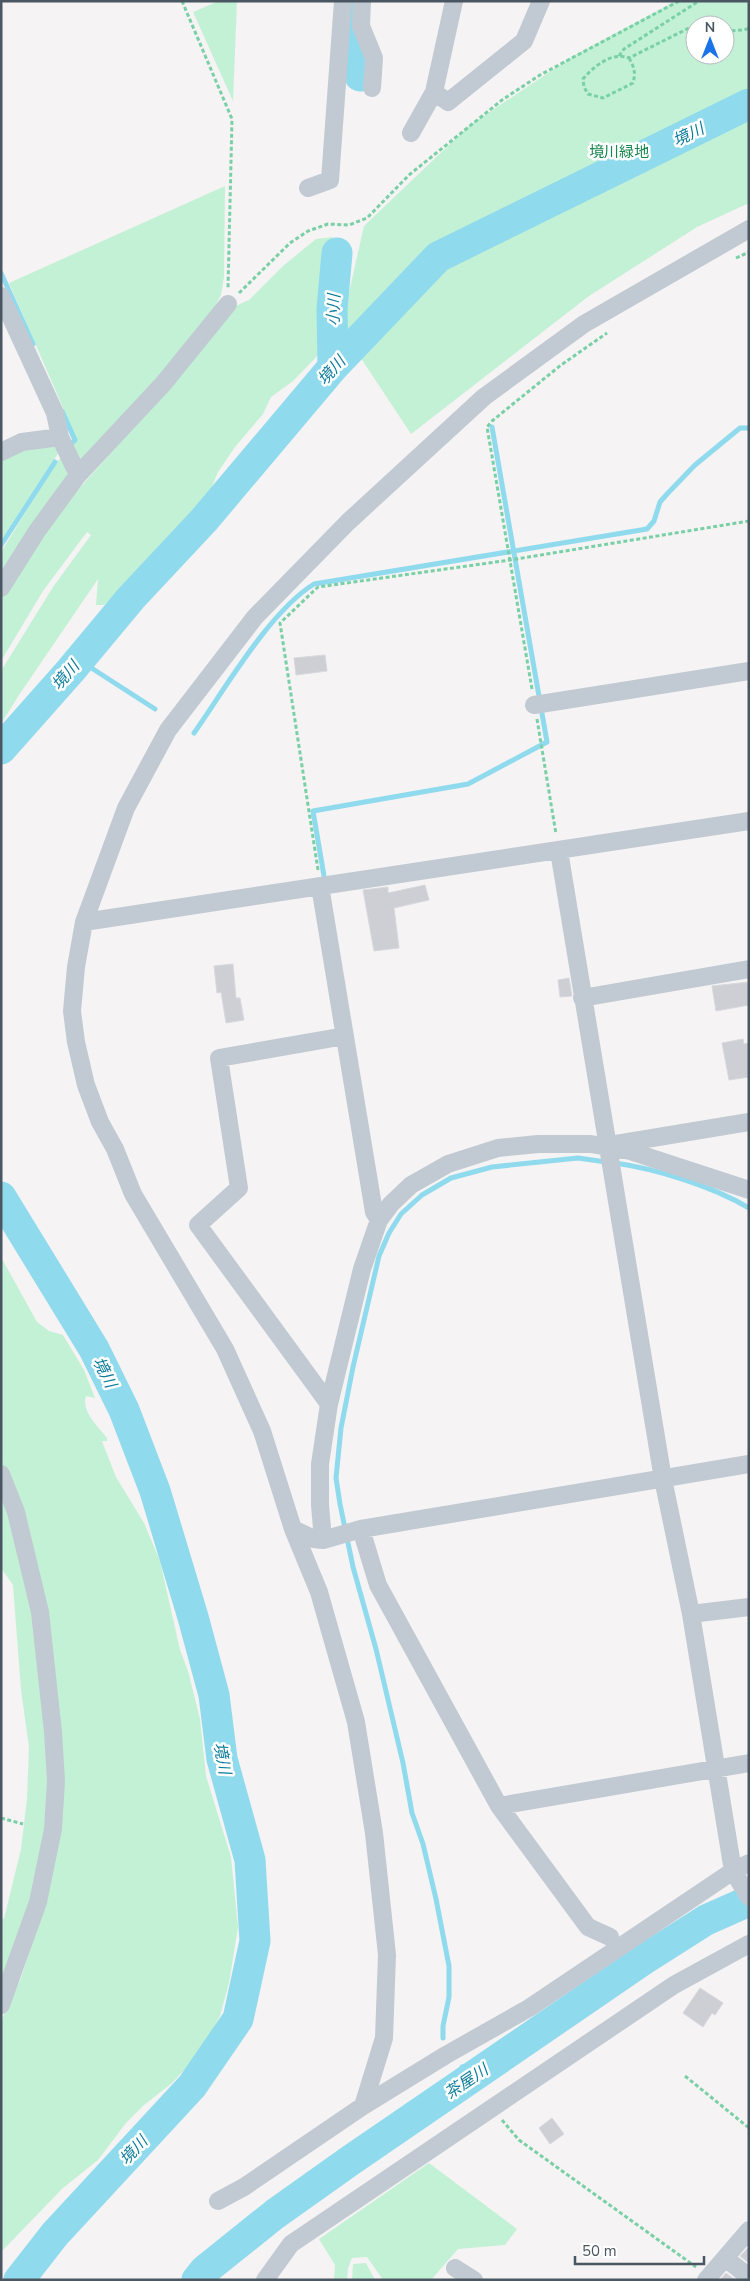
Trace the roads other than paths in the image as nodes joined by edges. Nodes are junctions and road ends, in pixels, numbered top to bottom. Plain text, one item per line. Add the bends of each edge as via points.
1 (344, 1) edge
2 (362, 1) edge
3 (454, 1) edge
4 (541, 1) edge
5 (372, 88) dead end
6 (434, 92) junction
7 (411, 132) dead end
8 (308, 188) dead end
9 (749, 229) edge
10 (1, 296) edge
11 (228, 304) road end
12 (60, 437) junction
13 (1, 452) edge
14 (78, 475) junction
15 (1, 588) edge
16 (749, 671) edge
17 (534, 705) road end
18 (749, 821) edge
19 (559, 851) junction
20 (320, 886) junction
21 (84, 922) junction
22 (749, 969) edge
23 (582, 998) junction
24 (345, 1036) junction
25 (749, 1122) edge
26 (608, 1146) junction
27 (749, 1190) edge
28 (378, 1220) junction
29 (329, 1404) junction
30 (749, 1464) edge
31 (1, 1474) edge
32 (663, 1479) junction
33 (293, 1529) junction
34 (361, 1529) junction
35 (323, 1540) junction
36 (749, 1607) edge
37 (691, 1614) junction
38 (749, 1763) edge
39 (715, 1768) junction
40 (500, 1806) junction
41 (741, 1867) edge
42 (749, 1897) edge
43 (610, 1937) dead end
44 (749, 1944) edge
45 (1, 2005) edge
46 (363, 2106) junction
47 (218, 2202) dead end
48 (749, 2230) edge
49 (725, 2258) junction
50 (455, 2268) dead end
51 (749, 2277) edge
52 (708, 2278) edge
53 (265, 2280) edge
54 (474, 2280) edge

1 - 8 street via 330,180
2 - 5 street via 361,26 374,58
3 - 6 street
4 - 6 street via 524,41 448,102
6 - 7 street
9 - 21 street via 584,324 484,397 348,522 255,617 168,730 126,808
10 - 12 street via 55,413
11 - 14 street via 163,384
12 - 13 street via 28,441
12 - 14 street
14 - 15 street
16 - 17 street
18 - 19 street
19 - 20 street
19 - 23 street
20 - 21 street
20 - 24 street
21 - 33 street via 72,1011 86,1085 133,1194 225,1349 262,1431
22 - 23 street
23 - 26 street
24 - 28 street via 374,1212
24 - 29 street via 219,1058 239,1188 198,1225
25 - 26 street
26 - 27 street
26 - 28 street via 538,1144 498,1148 471,1156 448,1164 411,1185
26 - 32 street
28 - 29 street via 362,1269
29 - 35 street via 320,1464
30 - 32 street
31 - 45 street via 16,1512 40,1612 56,1781 53,1829 38,1902
32 - 34 street
32 - 37 street
33 - 35 street
33 - 46 street via 319,1592 356,1722 374,1834 387,1955 384,2029
34 - 35 street
34 - 40 street via 378,1585
36 - 37 street
37 - 39 street
38 - 39 street
39 - 40 street
39 - 41 street
40 - 43 street via 588,1927
41 - 42 street
41 - 46 street via 530,2008
44 - 53 street via 674,1985 291,2244
46 - 47 street
48 - 49 street
49 - 51 street
49 - 52 street
50 - 54 street

